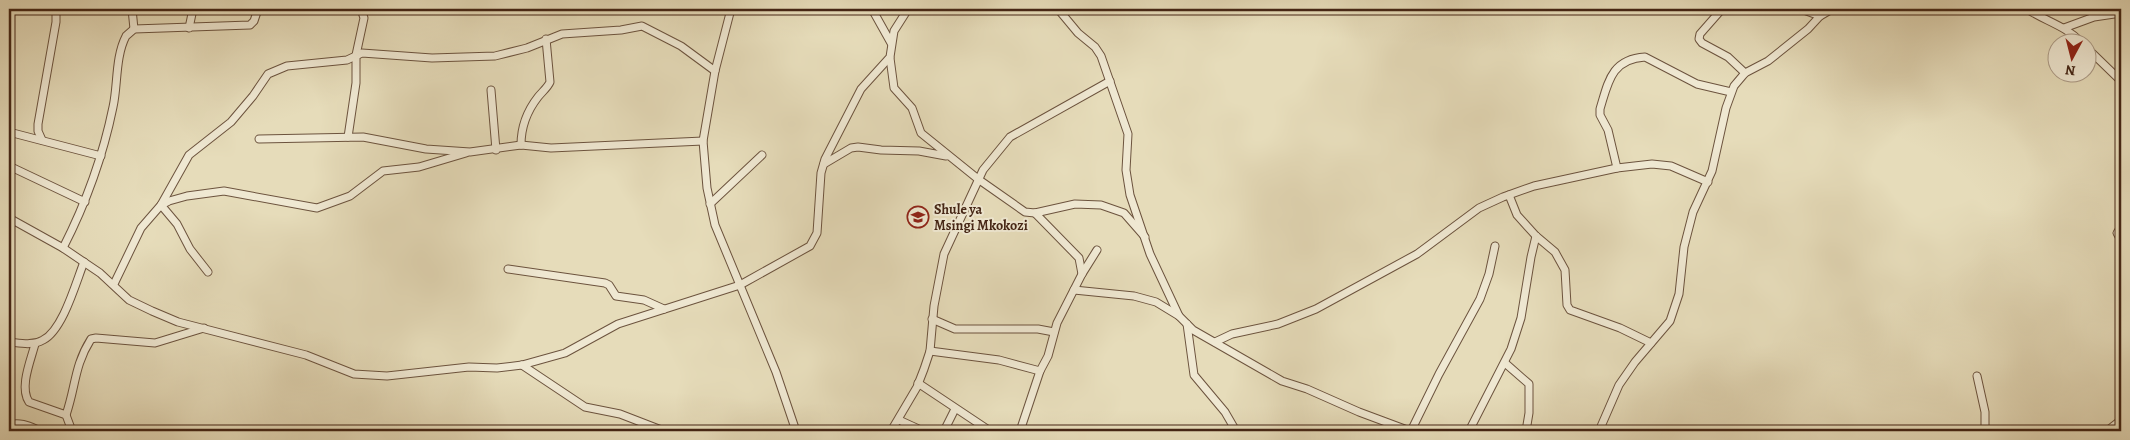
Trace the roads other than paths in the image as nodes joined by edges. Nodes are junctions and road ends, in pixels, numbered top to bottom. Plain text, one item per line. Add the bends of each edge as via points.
1 (53, 9) edge
2 (132, 9) edge
3 (193, 9) edge
4 (258, 9) edge
5 (362, 9) edge
6 (731, 9) edge
7 (872, 9) edge
8 (908, 9) edge
9 (1058, 9) edge
10 (1722, 9) edge
11 (1801, 9) edge
12 (1832, 9) edge
13 (2027, 9) edge
14 (2121, 13) edge
15 (1820, 16) junction
16 (189, 28) junction
17 (2064, 28) junction
18 (134, 29) junction
19 (2069, 32) edge
20 (546, 39) junction
21 (891, 43) junction
22 (356, 55) junction
23 (890, 57) junction
24 (2098, 59) edge
25 (715, 71) junction
26 (1746, 73) junction
27 (1110, 81) junction
28 (2121, 81) edge
29 (491, 90) dead end
30 (1731, 92) junction
31 (9, 132) edge
32 (348, 137) junction
33 (260, 139) dead end
34 (42, 140) junction
35 (703, 141) junction
36 (521, 145) junction
37 (496, 150) junction
38 (470, 152) junction
39 (762, 155) dead end
40 (101, 156) junction
41 (949, 156) junction
42 (824, 164) junction
43 (9, 166) edge
44 (1617, 168) junction
45 (978, 179) junction
46 (1708, 182) junction
47 (1508, 195) junction
48 (85, 202) junction
49 (710, 204) junction
50 (161, 205) junction
51 (1035, 213) junction
52 (9, 218) edge
53 (2121, 227) edge
54 (1536, 236) junction
55 (1145, 237) junction
56 (2121, 240) edge
57 (1495, 246) dead end
58 (63, 248) junction
59 (1097, 250) dead end
60 (84, 262) junction
61 (508, 269) dead end
62 (208, 272) dead end
63 (1082, 274) junction
64 (114, 284) junction
65 (740, 285) junction
66 (1074, 290) junction
67 (664, 308) junction
68 (1179, 316) junction
69 (932, 319) junction
70 (1187, 324) junction
71 (204, 328) junction
72 (1054, 332) junction
73 (9, 342) edge
74 (1215, 342) junction
75 (1651, 343) junction
76 (35, 344) junction
77 (930, 351) junction
78 (1505, 363) junction
79 (522, 364) junction
80 (1040, 371) junction
81 (1977, 376) dead end
82 (918, 383) junction
83 (954, 409) junction
84 (66, 415) junction
85 (899, 420) junction
86 (2121, 420) edge
87 (9, 425) edge
88 (1601, 430) edge
89 (42, 431) edge
90 (72, 431) edge
91 (664, 431) edge
92 (796, 431) edge
93 (891, 431) edge
94 (923, 431) edge
95 (944, 431) edge
96 (990, 431) edge
97 (1020, 431) edge
98 (1236, 431) edge
99 (1410, 431) edge
100 (1469, 431) edge
101 (1526, 431) edge
102 (1986, 431) edge
103 (2107, 431) edge

1 - 34 street via 56,22 38,124
2 - 18 street
3 - 16 street
4 - 16 street via 250,25
5 - 22 street via 364,18
6 - 25 street
7 - 21 street
8 - 21 street via 894,31
9 - 27 street via 1095,47
10 - 26 street via 1699,39
11 - 15 street
12 - 15 street
13 - 17 street
14 - 17 street via 2094,17
15 - 26 street via 1776,55
16 - 18 street
17 - 19 street
18 - 40 street via 124,40 114,105
20 - 22 street via 509,53 479,58
20 - 25 street via 562,34 642,26 681,46
20 - 36 street via 550,82 526,117
21 - 23 street
22 - 32 street via 356,83
22 - 50 street via 347,60 287,66 270,73 231,122 189,155
23 - 41 street via 894,88 912,108 918,129
23 - 42 street via 860,89
24 - 28 street
25 - 35 street
26 - 30 street
27 - 45 street via 1010,137
27 - 55 street via 1128,134 1127,178
29 - 37 street
30 - 44 street via 1697,84 1645,57 1621,65 1611,74 1600,109
30 - 46 street
31 - 34 street
32 - 33 street
32 - 38 street
34 - 40 street
35 - 36 street via 551,148
35 - 49 street
36 - 37 street
37 - 38 street
38 - 50 street via 419,167 383,171 350,196 317,208 224,191 188,196
39 - 49 street
40 - 48 street
41 - 42 street via 858,147
41 - 45 street
42 - 65 street via 819,224 814,241 805,250
43 - 48 street
44 - 46 street via 1660,164
44 - 47 street
45 - 51 street via 1025,212
45 - 69 street via 944,254
46 - 75 street via 1690,220 1670,322
47 - 54 street via 1517,216
47 - 74 street via 1479,208 1417,254 1316,309 1285,322 1232,334
48 - 58 street
49 - 65 street via 715,225
50 - 62 street
50 - 64 street via 142,228
51 - 55 street via 1075,204 1101,205 1124,212
51 - 63 street via 1079,258
52 - 58 street
53 - 56 street via 2117,233
54 - 75 street via 1555,252 1565,270 1566,299 1570,310
54 - 78 street via 1521,318
55 - 68 street
57 - 99 street via 1490,274 1480,299
58 - 60 street
59 - 63 street
60 - 64 street
60 - 76 street via 56,327 45,340
61 - 67 street via 605,283 617,297 644,300
63 - 66 street
64 - 71 street via 134,303 178,322
65 - 67 street
65 - 92 street
66 - 68 street via 1148,299
66 - 72 street
67 - 79 street via 618,324 564,353
68 - 70 street
69 - 72 street via 956,329 1038,329
69 - 77 street
70 - 74 street
70 - 98 street via 1194,375 1225,412
71 - 79 street via 306,355 363,376
71 - 84 street via 155,343 90,339 79,360
72 - 80 street
73 - 76 street
74 - 99 street via 1282,381
75 - 88 street via 1619,385
76 - 84 street via 26,379 26,396 29,402
77 - 80 street via 999,360
77 - 82 street
78 - 100 street
78 - 101 street via 1529,384
79 - 91 street via 585,407 620,414
80 - 97 street
81 - 102 street
82 - 83 street
82 - 85 street
83 - 95 street
83 - 96 street
84 - 90 street
85 - 93 street
85 - 94 street
86 - 103 street
87 - 89 street via 16,423

